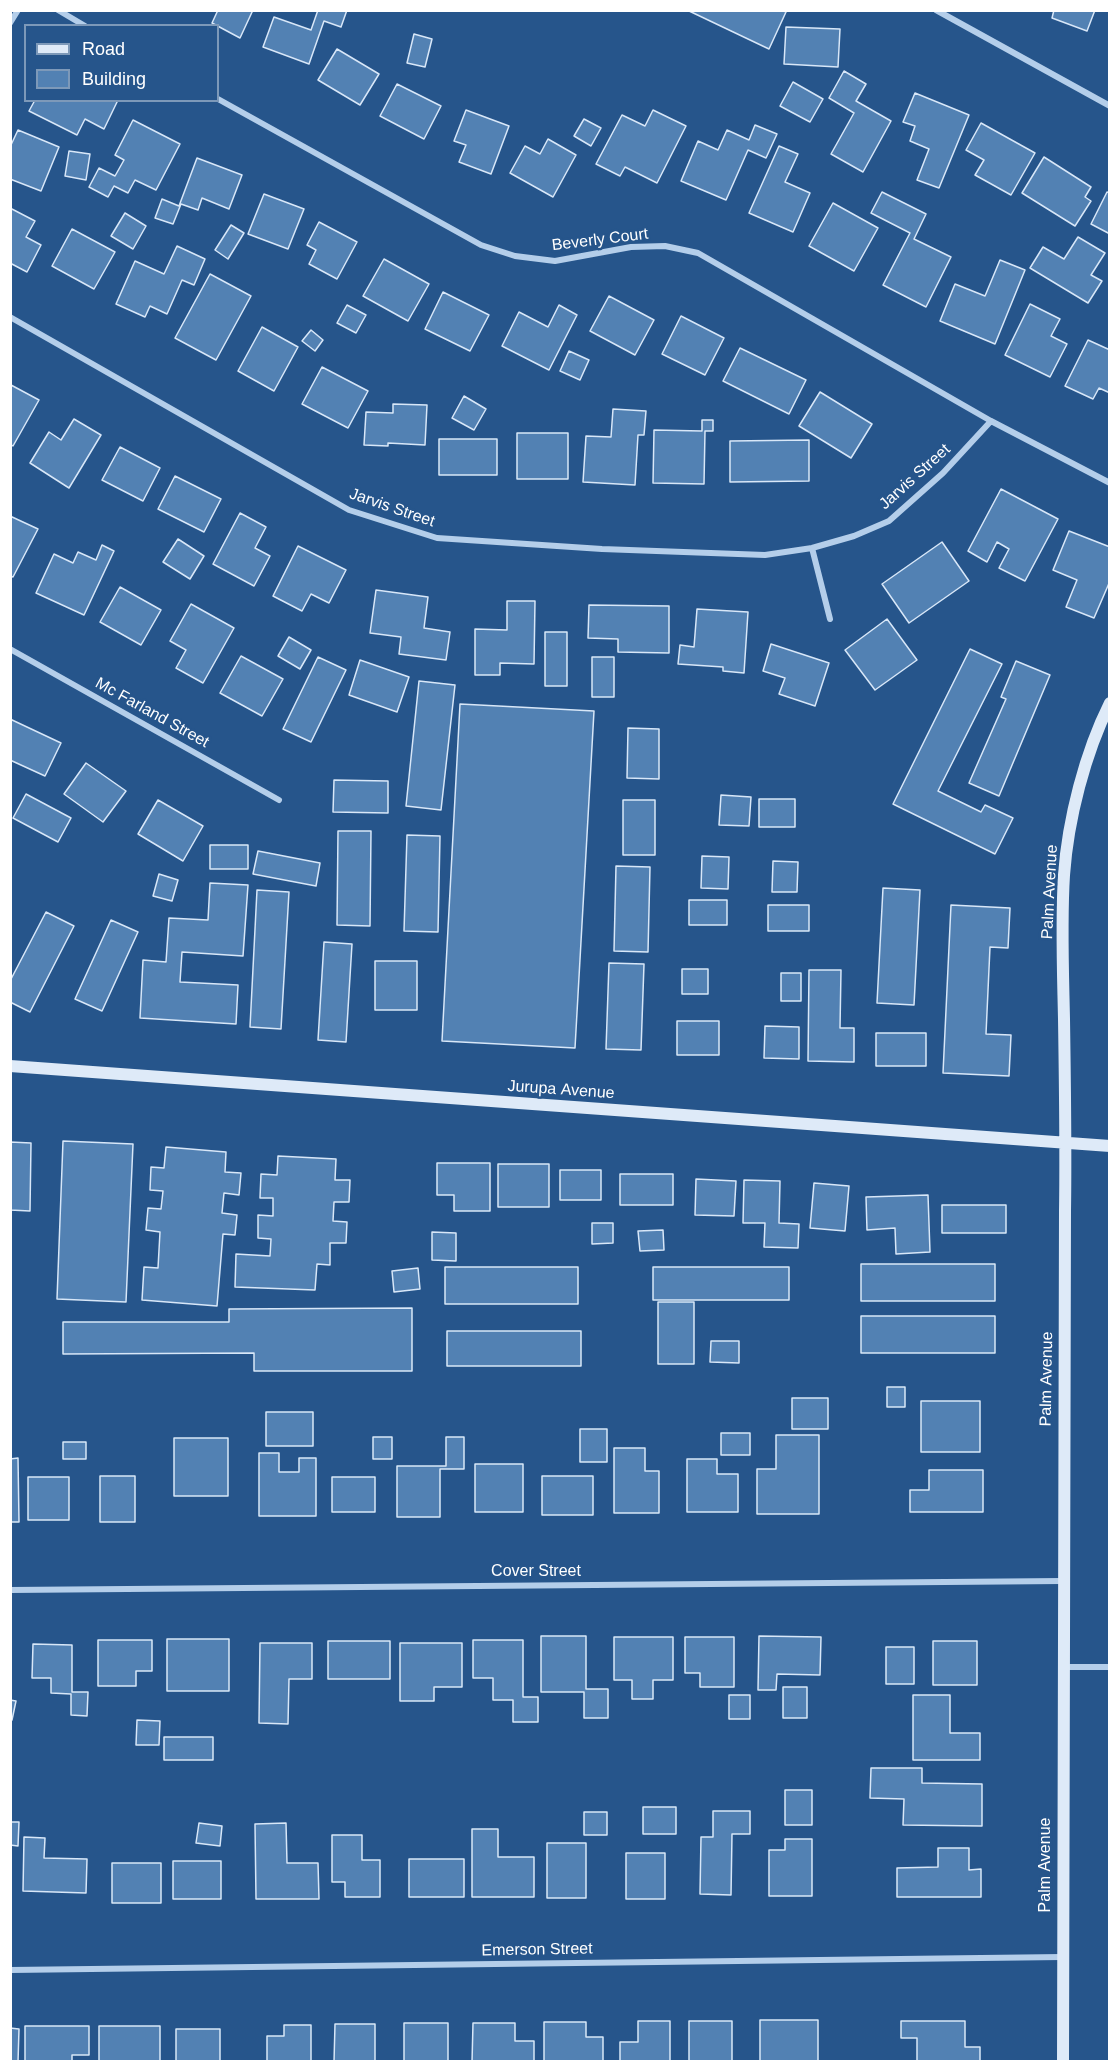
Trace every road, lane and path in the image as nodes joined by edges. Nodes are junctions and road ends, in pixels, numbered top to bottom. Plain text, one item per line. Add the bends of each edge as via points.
1 (18, 10) edge
2 (58, 10) edge
3 (938, 11) edge
4 (10, 23) edge
5 (82, 24) edge
6 (219, 100) edge
7 (1110, 106) edge
8 (10, 317) edge
9 (991, 421) junction
10 (1110, 483) edge
11 (812, 548) junction
12 (830, 619) dead end
13 (10, 650) edge
14 (1110, 703) edge
15 (279, 800) dead end
16 (10, 1066) edge
17 (1066, 1143) junction
18 (1110, 1146) edge
19 (1062, 1581) junction
20 (10, 1590) edge
21 (1063, 1667) junction
22 (1110, 1667) edge
23 (1063, 1957) junction
24 (10, 1970) edge
25 (1064, 2061) edge

1 - 4 street
2 - 5 street
3 - 7 street
6 - 9 street, Beverly Court via 481,245 515,256 555,261 631,247 665,246 698,253
8 - 11 street, Jarvis Street via 349,510 437,538 765,555
9 - 10 street, Beverly Court
9 - 11 street, Jarvis Street via 943,473 889,521
11 - 12 street
13 - 15 street, Mc Farland Street
14 - 17 street, Palm Avenue via 1092,749 1072,821 1065,873
16 - 17 street, Jurupa Avenue
17 - 18 street, Jurupa Avenue
17 - 19 street, Palm Avenue
19 - 20 street, Cover Street
19 - 21 street, Palm Avenue
21 - 22 street
21 - 23 street, Palm Avenue
23 - 24 street, Emerson Street
23 - 25 street, Palm Avenue

